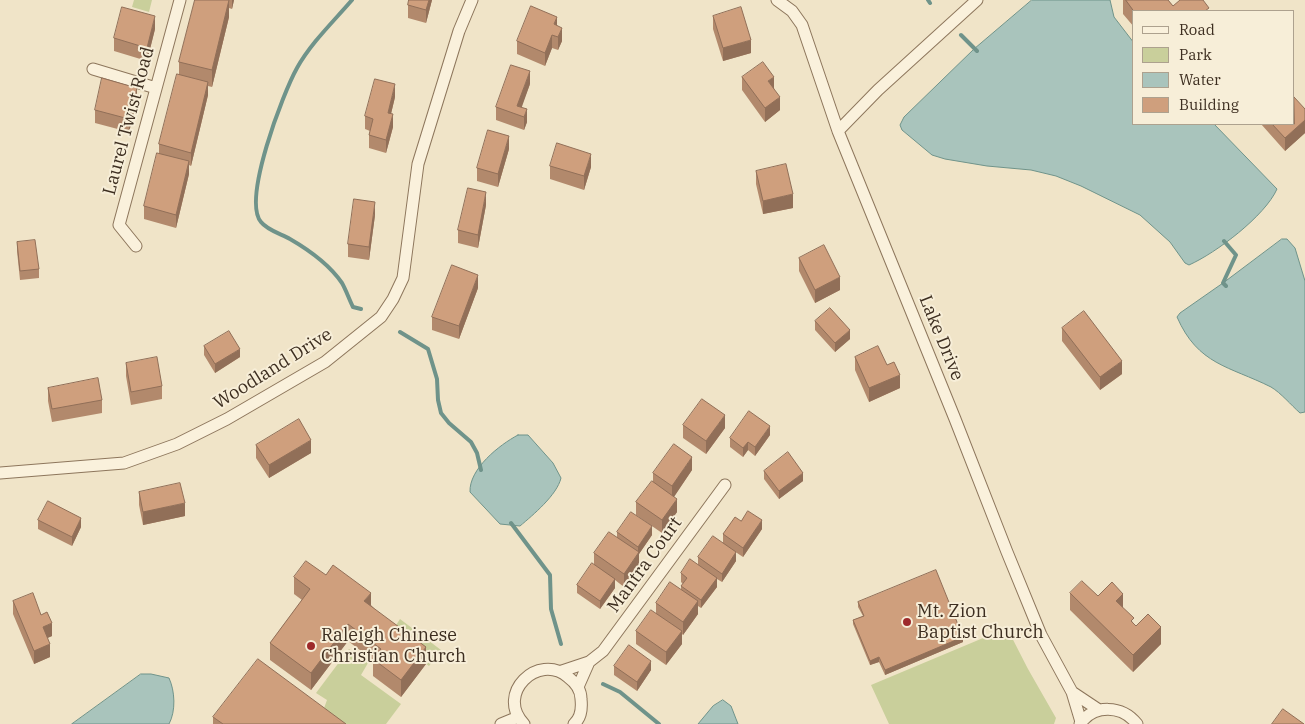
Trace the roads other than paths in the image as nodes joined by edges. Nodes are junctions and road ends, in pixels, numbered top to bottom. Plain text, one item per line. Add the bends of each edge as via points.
1 (180, 0) edge
2 (472, 0) edge
3 (777, 0) edge
4 (977, 0) edge
5 (93, 69) dead end
6 (156, 88) junction
7 (838, 131) junction
8 (136, 246) dead end
9 (0, 473) edge
10 (725, 485) dead end
11 (589, 662) junction
12 (562, 671) junction
13 (578, 687) junction
14 (1072, 692) junction
15 (1099, 710) junction
16 (521, 721) edge
17 (578, 723) edge
18 (1080, 723) edge
19 (501, 724) edge
20 (1137, 724) edge

1 - 6 street, Laurel Twist Road
2 - 9 street, Woodland Drive via 459,31 418,164 403,278 381,317 324,362 227,420 177,444 124,463
3 - 7 street, Lake Drive via 792,11 802,25
4 - 7 street
5 - 6 street
6 - 8 street, Laurel Twist Road via 119,225
7 - 14 street, Lake Drive via 1032,613
10 - 11 street, Mantra Court via 606,646
11 - 12 street, Mantra Court
11 - 13 street, Mantra Court
12 - 13 street
12 - 16 street, Mantra Court via 540,670 523,679 516,691 514,704
13 - 17 street via 582,705
14 - 15 street, Lake Drive
14 - 18 street, Lake Drive
15 - 18 street, Lake Drive
15 - 20 street, Lake Drive via 1111,708 1122,711
16 - 19 street

